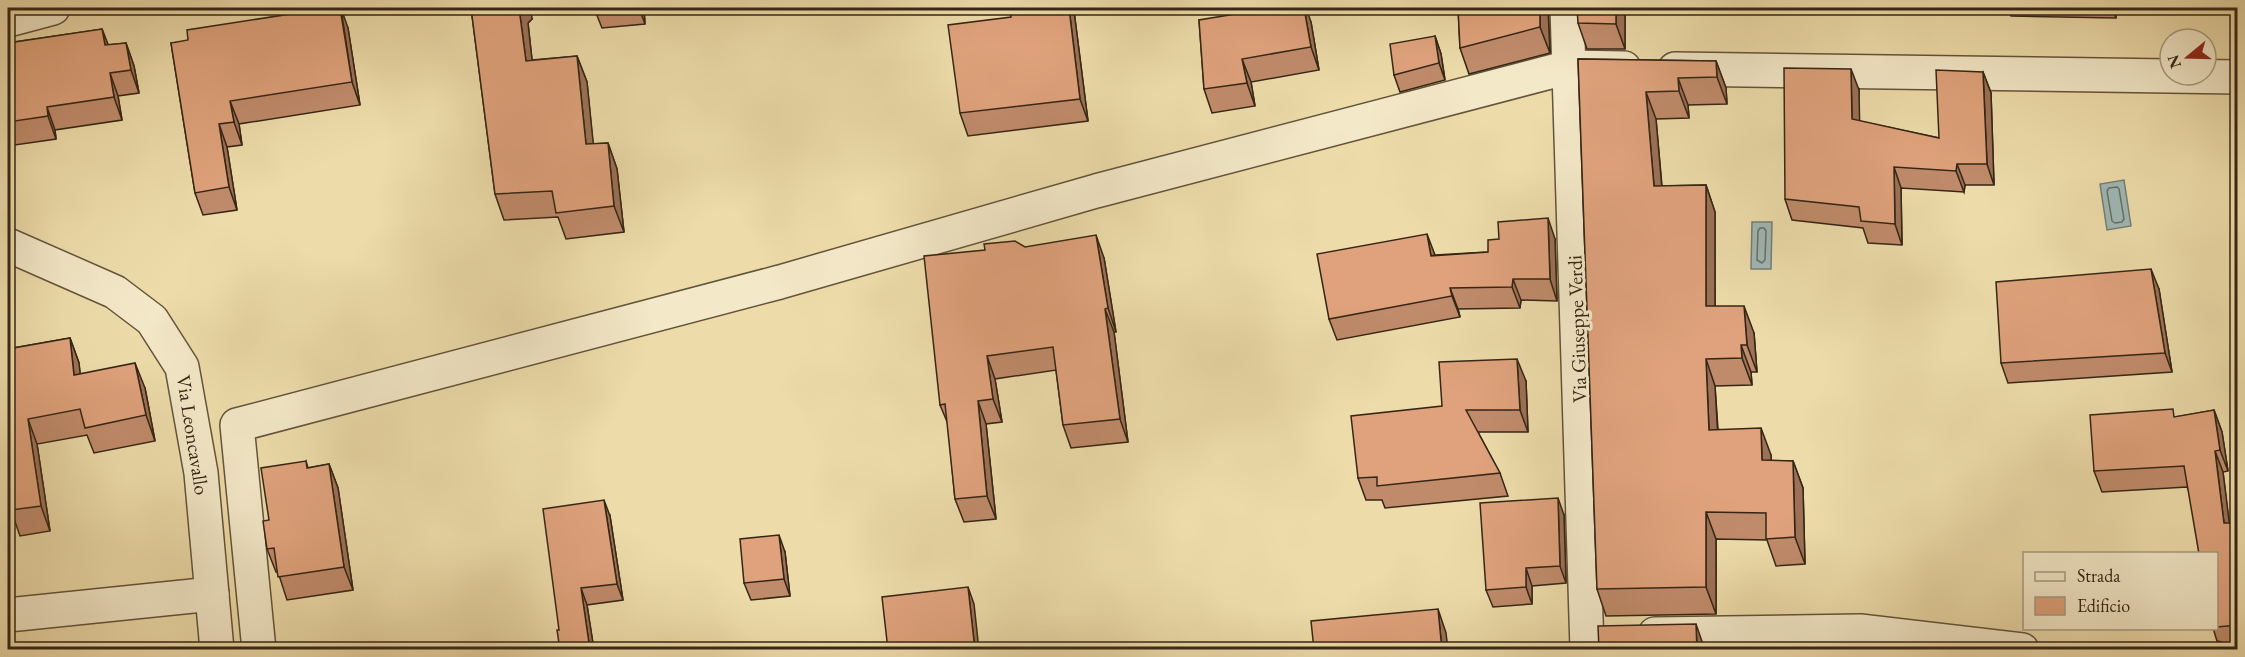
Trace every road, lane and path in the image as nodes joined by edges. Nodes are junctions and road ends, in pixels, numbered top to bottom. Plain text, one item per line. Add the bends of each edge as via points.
1 (53, 8) edge
2 (1567, 8) edge
3 (8, 20) edge
4 (1569, 67) junction
5 (2238, 77) edge
6 (8, 244) edge
7 (212, 594) junction
8 (8, 615) edge
9 (1602, 638) edge
10 (217, 650) edge
11 (259, 650) edge
12 (2022, 650) edge

1 - 3 street
2 - 4 street, Via Giuseppe Verdi
4 - 5 street
4 - 9 street, Via Giuseppe Verdi
4 - 11 street via 1096,191 780,282 237,425
6 - 7 street, Via Leoncavallo via 115,292 152,320 182,367 201,473
7 - 8 street
7 - 10 street, Via Leoncavallo
9 - 12 street via 1860,631

